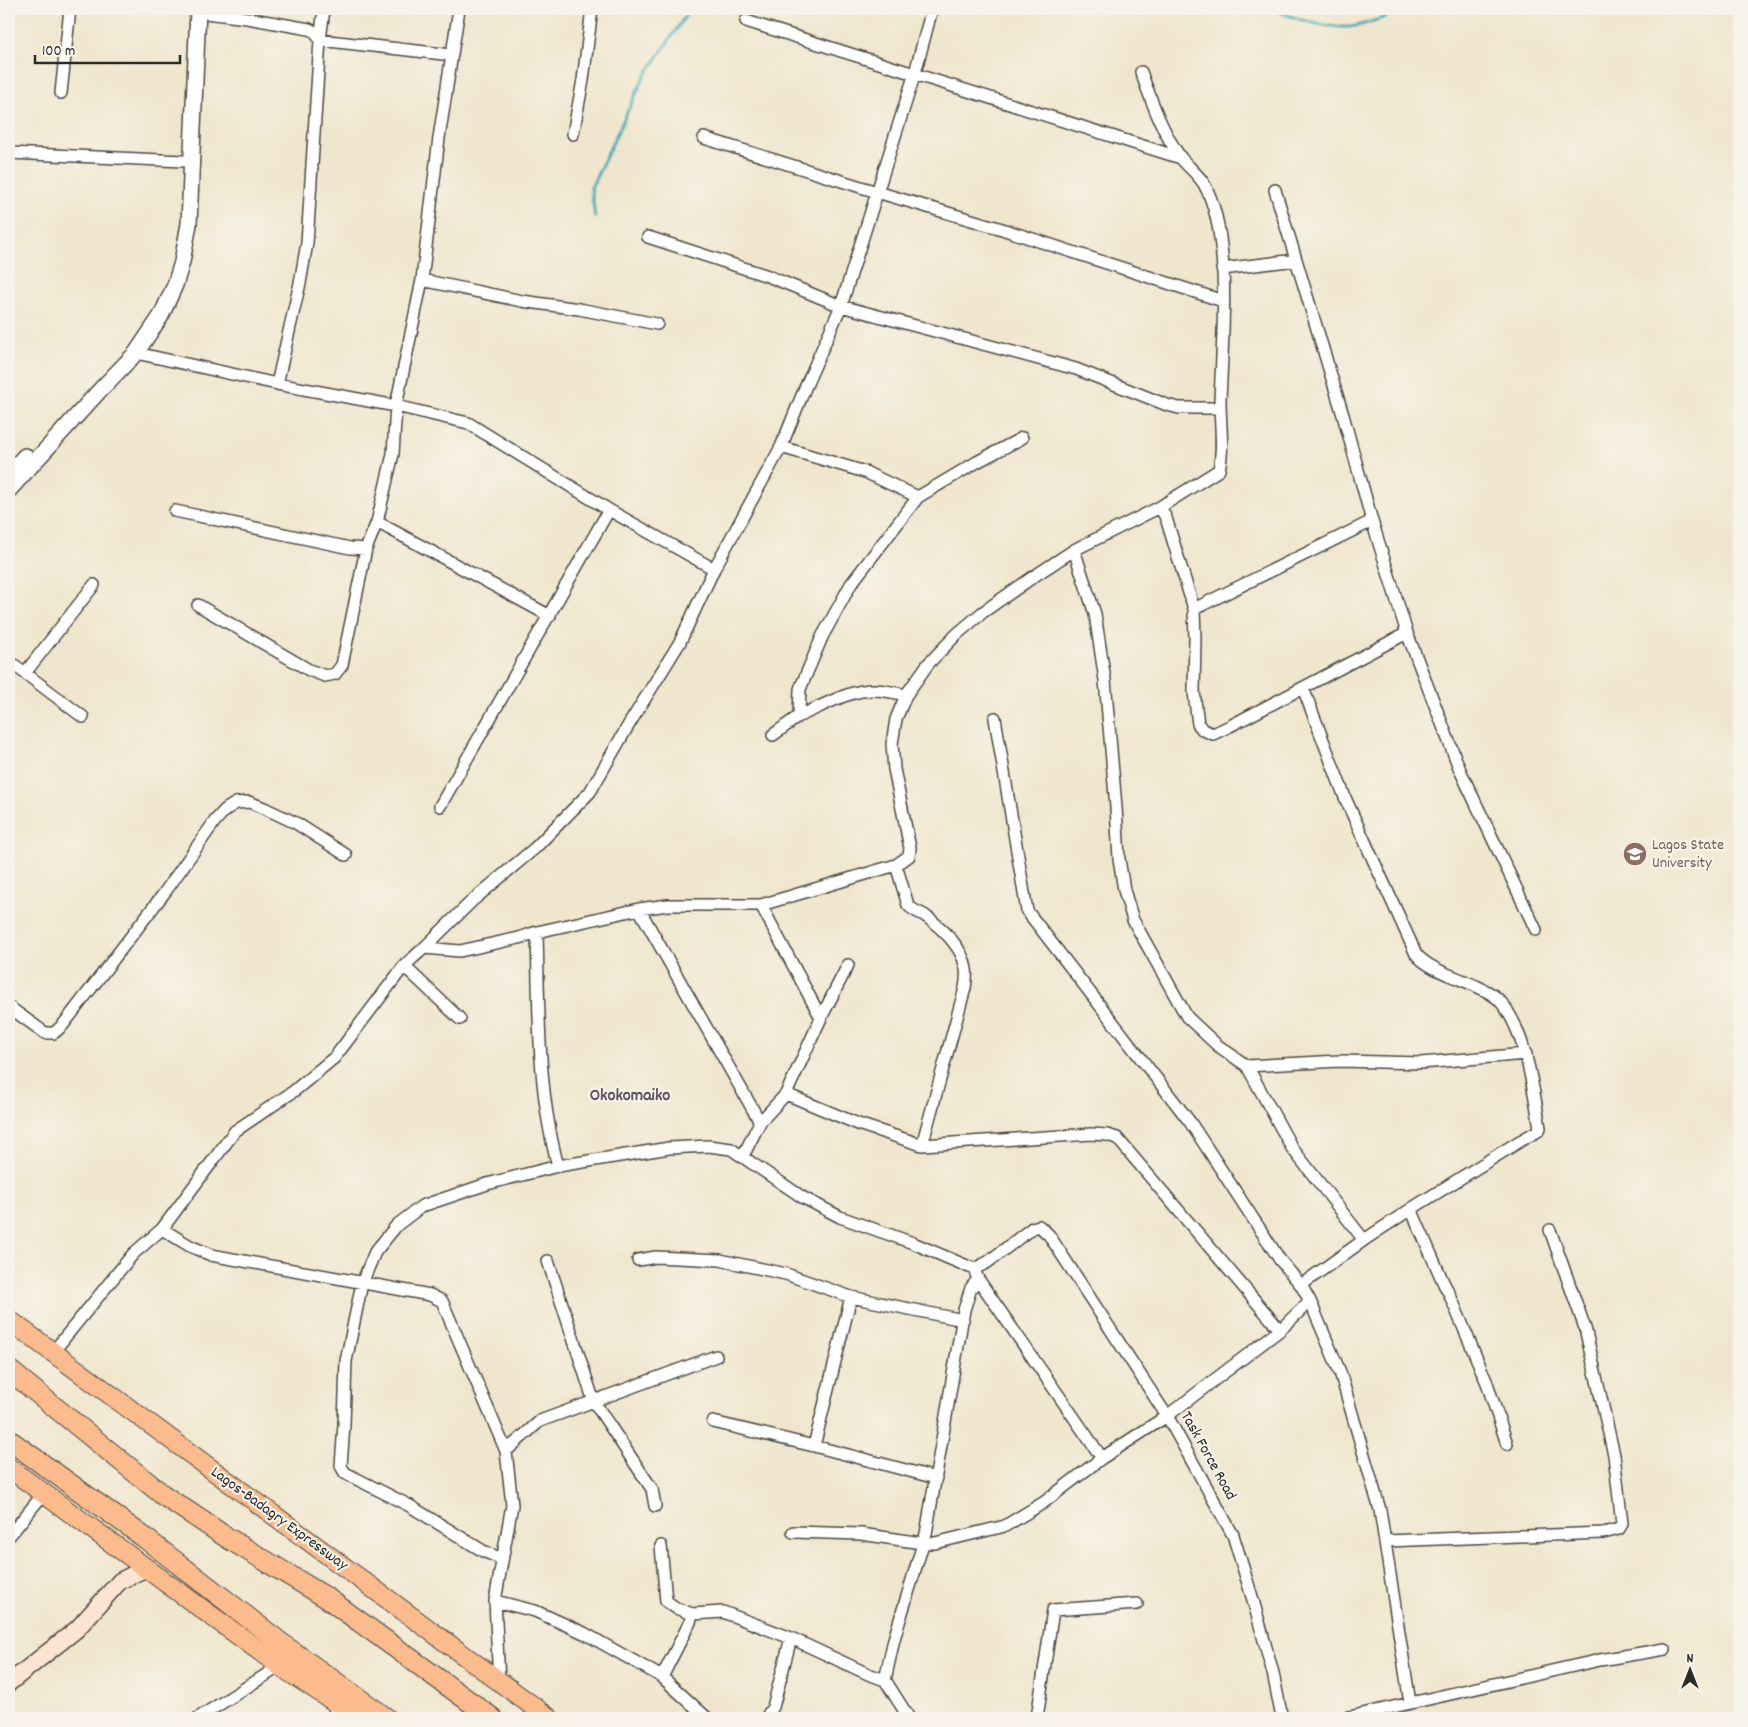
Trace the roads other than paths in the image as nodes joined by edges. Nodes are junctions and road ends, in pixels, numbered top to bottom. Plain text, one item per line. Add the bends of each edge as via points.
1 (70, 9) edge
2 (324, 9) edge
3 (458, 9) edge
4 (592, 9) edge
5 (932, 9) edge
6 (195, 10) edge
7 (746, 21) dead end
8 (320, 40) junction
9 (452, 55) junction
10 (1141, 72) dead end
11 (915, 73) junction
12 (61, 93) dead end
13 (573, 134) dead end
14 (704, 138) dead end
15 (9, 153) edge
16 (1181, 158) junction
17 (183, 161) junction
18 (1275, 190) dead end
19 (877, 192) junction
20 (648, 237) dead end
21 (1296, 260) junction
22 (1222, 269) junction
23 (422, 280) junction
24 (1222, 301) junction
25 (840, 306) junction
26 (656, 324) dead end
27 (136, 353) junction
28 (278, 384) junction
29 (396, 406) junction
30 (1220, 408) junction
31 (1022, 438) dead end
32 (782, 447) junction
33 (9, 473) edge
34 (9, 490) edge
35 (918, 497) junction
36 (1160, 507) junction
37 (609, 510) junction
38 (175, 511) dead end
39 (1372, 521) junction
40 (377, 522) junction
41 (366, 549) junction
42 (1074, 550) junction
43 (714, 569) junction
44 (94, 585) dead end
45 (198, 605) dead end
46 (1194, 609) junction
47 (550, 616) junction
48 (1407, 633) junction
49 (9, 661) edge
50 (25, 673) junction
51 (1303, 688) junction
52 (906, 695) junction
53 (799, 716) junction
54 (83, 717) dead end
55 (995, 718) dead end
56 (773, 735) dead end
57 (440, 806) dead end
58 (346, 855) dead end
59 (896, 865) junction
60 (761, 905) junction
61 (639, 909) junction
62 (1536, 930) dead end
63 (537, 932) junction
64 (424, 948) junction
65 (848, 965) dead end
66 (404, 966) junction
67 (9, 1007) edge
68 (821, 1018) junction
69 (460, 1019) dead end
70 (1526, 1054) junction
71 (1246, 1066) junction
72 (786, 1094) junction
73 (760, 1122) junction
74 (922, 1145) junction
75 (743, 1156) junction
76 (558, 1166) junction
77 (1411, 1209) junction
78 (162, 1229) junction
79 (1550, 1230) dead end
80 (1364, 1240) junction
81 (638, 1260) dead end
82 (548, 1261) dead end
83 (976, 1274) junction
84 (362, 1283) junction
85 (1301, 1285) junction
86 (851, 1297) junction
87 (1310, 1301) junction
88 (9, 1320) edge
89 (963, 1320) junction
90 (1280, 1330) junction
91 (53, 1352) junction
92 (716, 1356) dead end
93 (9, 1370) edge
94 (594, 1402) junction
95 (1167, 1416) junction
96 (713, 1422) dead end
97 (9, 1440) edge
98 (1507, 1444) dead end
99 (814, 1446) junction
100 (506, 1451) junction
101 (1102, 1458) junction
102 (9, 1468) edge
103 (936, 1478) junction
104 (44, 1493) junction
105 (655, 1506) dead end
106 (793, 1532) dead end
107 (10, 1535) edge
108 (1386, 1541) junction
109 (922, 1543) junction
110 (661, 1546) dead end
111 (123, 1552) junction
112 (502, 1559) junction
113 (146, 1568) junction
114 (120, 1581) junction
115 (495, 1602) junction
116 (1137, 1604) dead end
117 (692, 1614) junction
118 (791, 1638) junction
119 (1664, 1649) dead end
120 (280, 1666) junction
121 (11, 1677) edge
122 (662, 1677) junction
123 (885, 1680) junction
124 (499, 1682) junction
125 (1410, 1703) junction
126 (335, 1711) edge
127 (198, 1718) edge
128 (357, 1718) edge
129 (386, 1718) edge
130 (492, 1718) edge
131 (549, 1718) edge
132 (707, 1718) edge
133 (766, 1718) edge
134 (909, 1718) edge
135 (1038, 1718) edge
136 (1282, 1718) edge
137 (1345, 1718) edge

1 - 12 street
2 - 8 street
3 - 9 street
4 - 13 street
5 - 11 street
6 - 8 street via 309,29
6 - 17 street
6 - 27 street via 186,244 175,284 161,316
7 - 11 street
8 - 9 street
8 - 28 street via 307,243
9 - 23 street
10 - 16 street via 1156,112
11 - 16 street
11 - 19 street
14 - 19 street
15 - 17 street
16 - 22 street via 1204,183 1220,232
17 - 33 street via 179,244 167,284 154,312 128,348
18 - 21 street
19 - 24 street
19 - 25 street
20 - 25 street via 768,276
21 - 22 street
21 - 39 street
22 - 24 street
23 - 26 street
23 - 29 street
24 - 30 street
25 - 30 street via 1076,369 1178,408
25 - 32 street
27 - 28 street
27 - 34 street
28 - 29 street
29 - 37 street via 468,423
29 - 40 street via 393,454
30 - 36 street via 1222,452 1219,470
31 - 35 street
32 - 35 street via 865,472
32 - 43 street
35 - 53 street via 851,584 822,637 800,689
36 - 42 street
36 - 46 street
37 - 43 street
37 - 47 street
38 - 41 street
39 - 46 street
39 - 48 street
40 - 41 street
40 - 47 street
41 - 45 street via 342,665 335,674 325,676 309,670
42 - 52 street via 983,612 957,634 928,664
42 - 71 street via 1095,614 1105,680 1119,859 1128,905 1187,1017
43 - 64 street via 680,642 590,792 535,848 472,901
44 - 50 street
46 - 51 street via 1194,692 1198,724 1203,730 1213,734
47 - 57 street via 526,652
48 - 51 street
48 - 62 street via 1460,770
49 - 50 street
50 - 54 street
51 - 70 street via 1346,800 1416,954 1431,968 1490,992 1500,1001 1511,1016
52 - 53 street via 884,690 858,692
52 - 59 street via 896,719 892,744 910,848 909,856
53 - 56 street
55 - 85 street via 1027,911 1190,1122 1280,1260
58 - 67 street via 296,823 249,802 236,803 215,822 63,1025 45,1034
59 - 60 street
59 - 74 street via 908,905 945,932 958,949 966,968 965,988
60 - 61 street via 668,905
60 - 68 street
61 - 63 street
61 - 73 street
63 - 64 street via 460,951
63 - 76 street via 539,1048 550,1137
64 - 66 street
65 - 68 street
66 - 69 street
66 - 78 street via 335,1057 294,1091 235,1131
68 - 72 street
70 - 71 street via 1421,1063 1340,1061
70 - 77 street via 1538,1131
71 - 80 street via 1292,1148
72 - 73 street
72 - 74 street via 858,1124
73 - 75 street
74 - 90 street via 1092,1134 1117,1138
75 - 76 street via 731,1149 691,1146
75 - 83 street via 802,1197 840,1216 914,1243
76 - 84 street via 487,1184 422,1206 397,1225 375,1252
77 - 80 street
77 - 98 street via 1487,1383
78 - 84 street via 211,1255
78 - 91 street via 134,1254
79 - 108 street via 1585,1328 1614,1455 1622,1524 1619,1529 1603,1533
80 - 85 street
81 - 86 street via 656,1257 720,1260 786,1274
82 - 94 street
83 - 89 street
83 - 95 street, Task Force Road via 1032,1228 1043,1228
83 - 101 street
84 - 100 street via 442,1300
84 - 112 street via 346,1361 341,1466 345,1473
85 - 87 street
86 - 89 street
86 - 99 street
87 - 90 street
87 - 108 street via 1340,1372
88 - 91 main road, Lagos-Badagry Expressway
89 - 103 street
90 - 95 street
91 - 124 main road, Lagos-Badagry Expressway
92 - 94 street
93 - 130 highway via 163,1495 327,1598
94 - 100 street via 540,1422
94 - 105 street via 652,1489
95 - 101 street
95 - 136 street, Task Force Road via 1233,1535 1256,1609
96 - 99 street
97 - 129 highway
99 - 103 street
100 - 112 street via 512,1505
101 - 109 street via 1043,1503 1005,1526 935,1543
102 - 104 main road
103 - 109 street
104 - 107 street
104 - 111 main road
106 - 109 street via 860,1534
108 - 125 street
109 - 123 street
110 - 117 street via 666,1601
111 - 113 main road
111 - 114 main road
112 - 115 street
113 - 114 main road
113 - 120 main road
114 - 121 main road via 77,1629
115 - 122 street via 551,1618
115 - 124 street
116 - 135 street via 1053,1610
117 - 118 street via 723,1612
117 - 122 street
118 - 123 street
118 - 133 street via 773,1707
119 - 125 street via 1600,1660
120 - 126 main road
120 - 127 street
122 - 132 street
123 - 134 street
124 - 131 main road, Lagos-Badagry Expressway
125 - 137 street
126 - 128 main road

